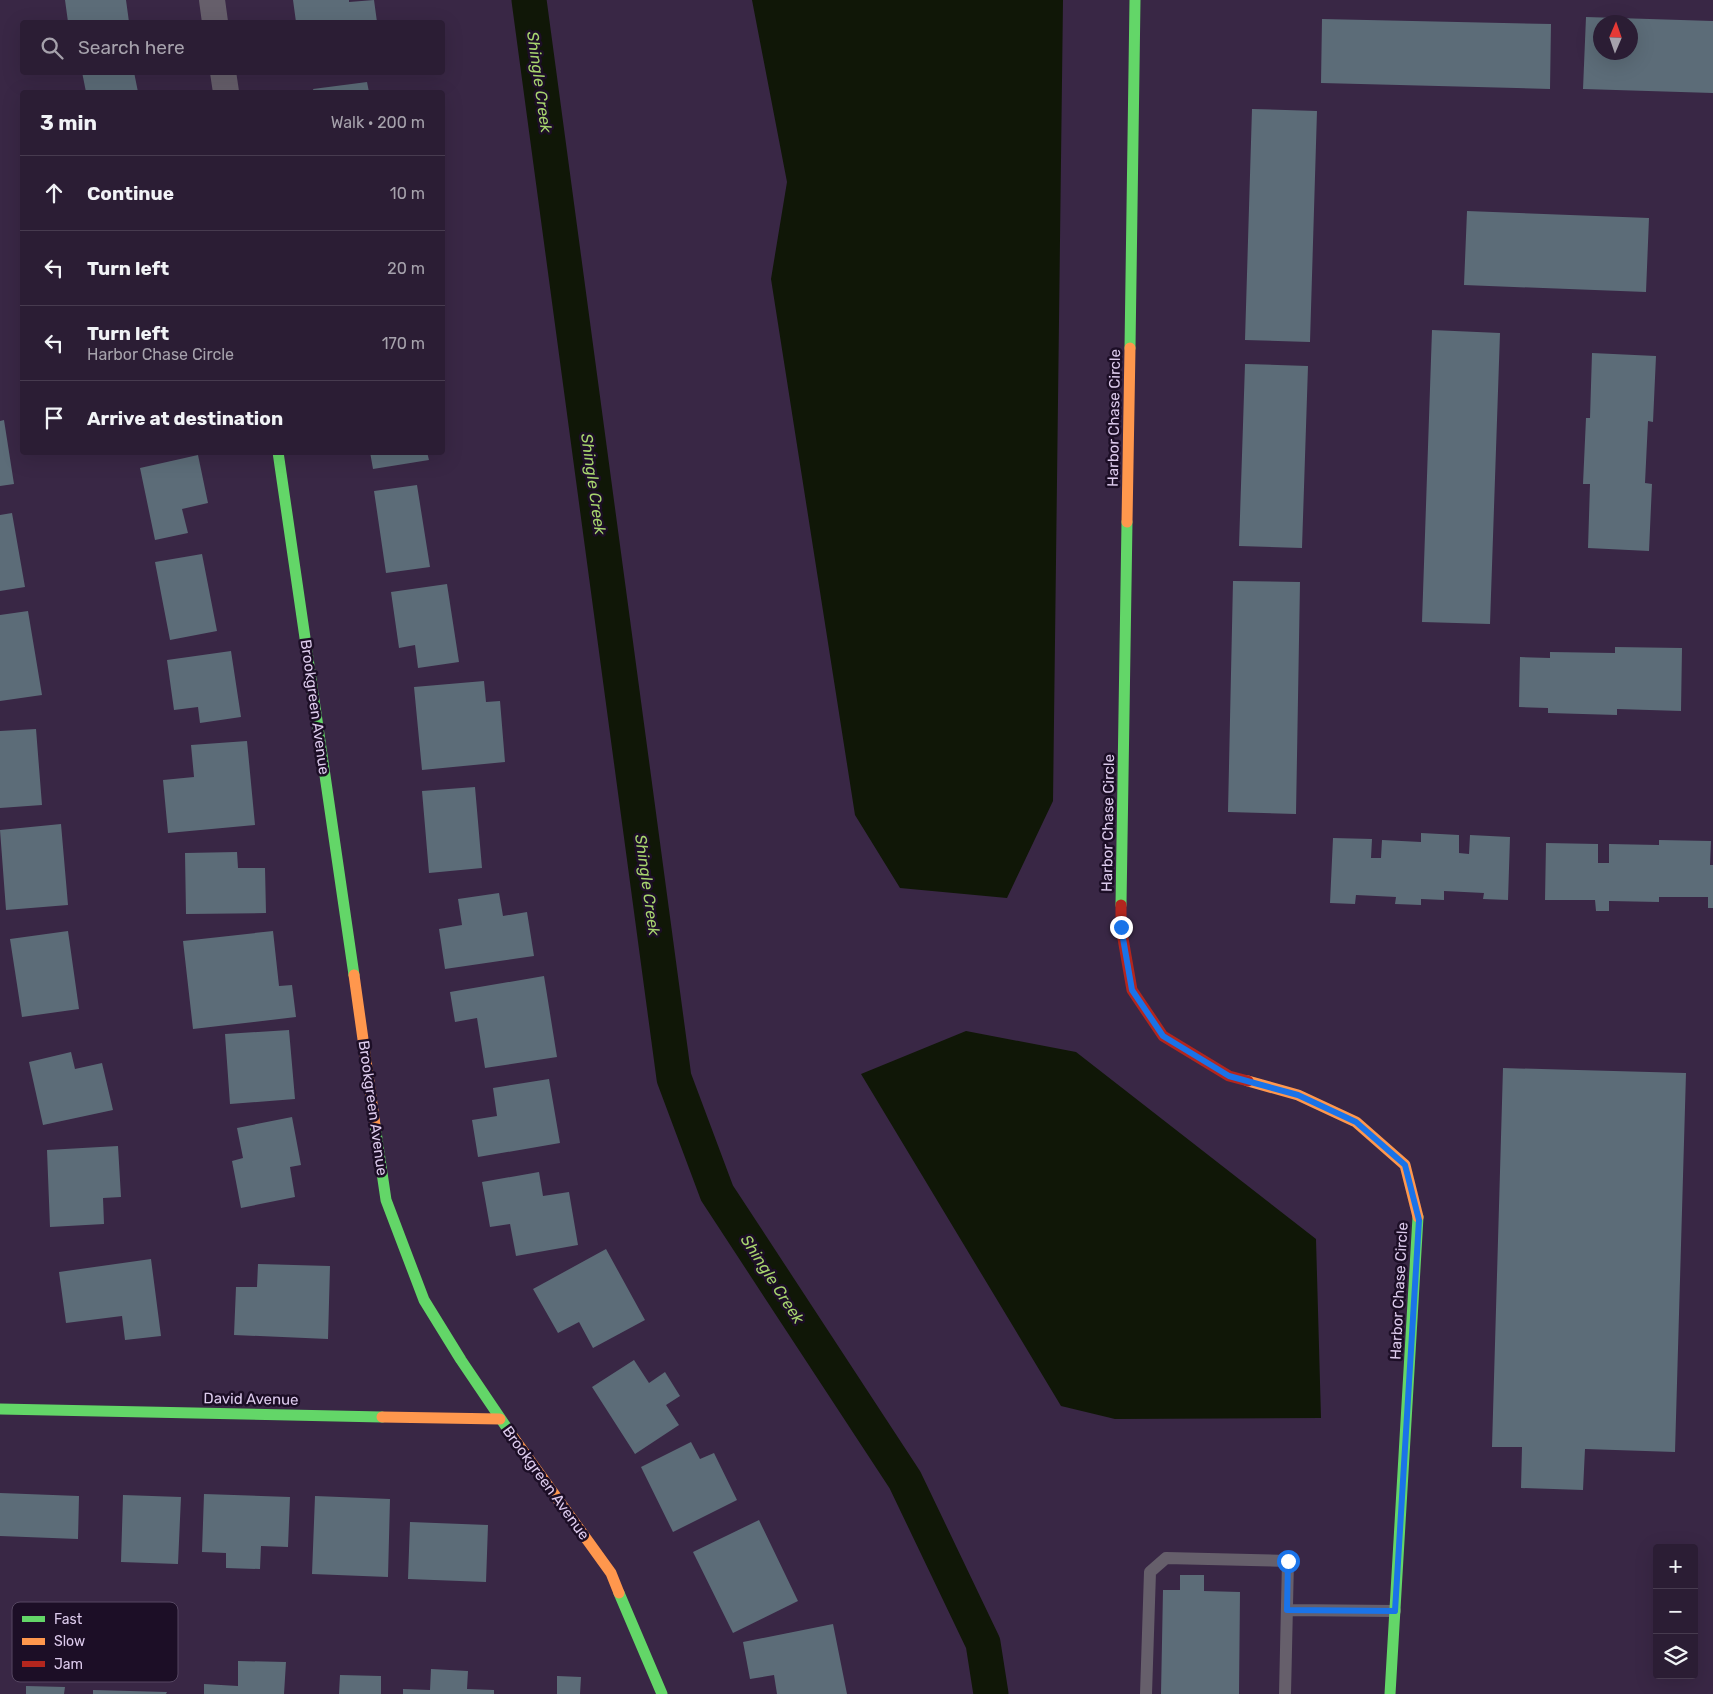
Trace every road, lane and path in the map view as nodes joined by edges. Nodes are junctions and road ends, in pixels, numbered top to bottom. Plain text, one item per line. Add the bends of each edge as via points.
1 (212, 0) edge
2 (1135, 0) edge
3 (215, 20) edge
4 (223, 75) edge
5 (226, 90) edge
6 (278, 455) edge
7 (0, 1408) edge
8 (500, 1419) junction
9 (1287, 1610) junction
10 (1395, 1611) junction
11 (662, 1694) edge
12 (1146, 1694) edge
13 (1285, 1694) edge
14 (1390, 1694) edge

1 - 3 street
2 - 10 street, Harbor Chase Circle via 1121,927 1132,990 1163,1036 1229,1076 1298,1095 1356,1122 1405,1165 1419,1220
4 - 5 street
6 - 8 street, Brookgreen Avenue via 386,1200 424,1300
7 - 8 street, David Avenue
8 - 11 street, Brookgreen Avenue via 611,1573
9 - 10 lane
9 - 12 lane via 1288,1561 1166,1558 1150,1572
9 - 13 lane
10 - 14 street, Harbor Chase Circle

